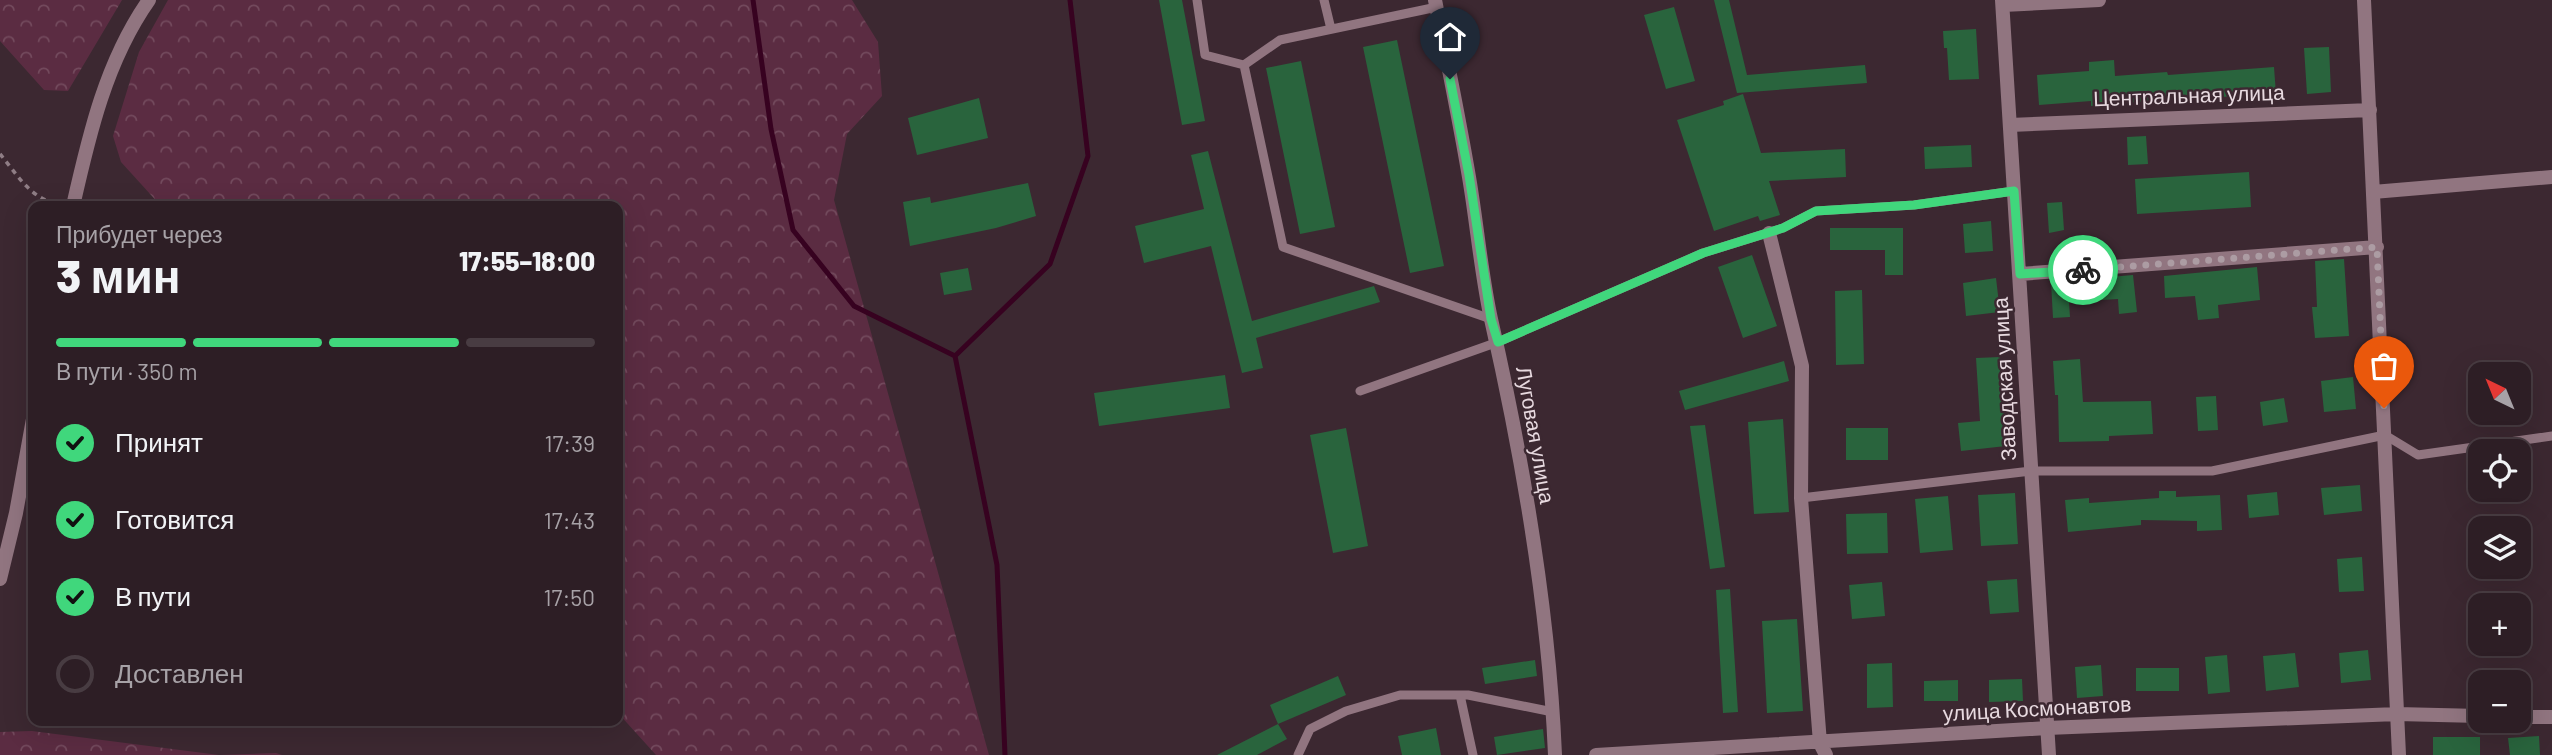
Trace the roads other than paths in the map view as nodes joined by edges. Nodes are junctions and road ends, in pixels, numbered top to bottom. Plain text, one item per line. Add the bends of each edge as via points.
1 (149, 0) edge
2 (1198, 0) edge
3 (1324, 0) edge
4 (2099, 0) edge
5 (2364, 0) edge
6 (2002, 3) edge
7 (1436, 4) edge
8 (1331, 29) junction
9 (1244, 65) junction
10 (2370, 110) junction
11 (2010, 125) junction
12 (2552, 177) edge
13 (2014, 191) junction
14 (2373, 192) junction
15 (74, 201) edge
16 (1769, 233) junction
17 (2377, 247) junction
18 (2020, 274) junction
19 (1491, 319) junction
20 (1498, 342) junction
21 (1360, 391) dead end
22 (2385, 435) junction
23 (2552, 436) edge
24 (28, 447) edge
25 (2031, 471) junction
26 (1801, 498) junction
27 (0, 579) edge
28 (1460, 695) junction
29 (1553, 712) junction
30 (2397, 714) junction
31 (2468, 716) edge
32 (2531, 716) edge
33 (2552, 717) edge
34 (2047, 728) junction
35 (1823, 749) edge
36 (1298, 755) edge
37 (1472, 755) edge
38 (1555, 755) edge
39 (1596, 755) edge
40 (2049, 755) edge
41 (2399, 755) edge

1 - 15 street via 111,69
2 - 9 lane via 1205,55
3 - 8 lane
4 - 6 street
5 - 10 street
6 - 11 street, Заводская улица
7 - 8 lane
7 - 19 street, Луговая улица
8 - 9 lane via 1280,40
9 - 19 lane via 1283,247
10 - 11 street, Центральная улица
10 - 14 street
11 - 13 street, Заводская улица
12 - 14 street
13 - 16 lane via 1914,205 1816,211
13 - 18 street, Заводская улица
14 - 17 street
16 - 20 lane via 1703,253
16 - 26 street via 1802,366
17 - 18 street
17 - 22 street
18 - 25 street, Заводская улица
19 - 20 street, Луговая улица
20 - 21 lane
20 - 29 street, Луговая улица via 1539,584
22 - 23 lane via 2418,454
22 - 25 lane via 2212,471
22 - 30 street
24 - 27 street
25 - 26 lane
25 - 34 street, Заводская улица
26 - 35 street
28 - 29 lane
28 - 36 lane via 1400,695 1346,711 1310,729
28 - 37 lane
29 - 38 street, Луговая улица
30 - 31 street, улица Космонавтов
30 - 34 street, улица Космонавтов
30 - 41 street
32 - 33 street
34 - 35 street, улица Космонавтов
34 - 40 street, Заводская улица
35 - 39 street, улица Космонавтов

